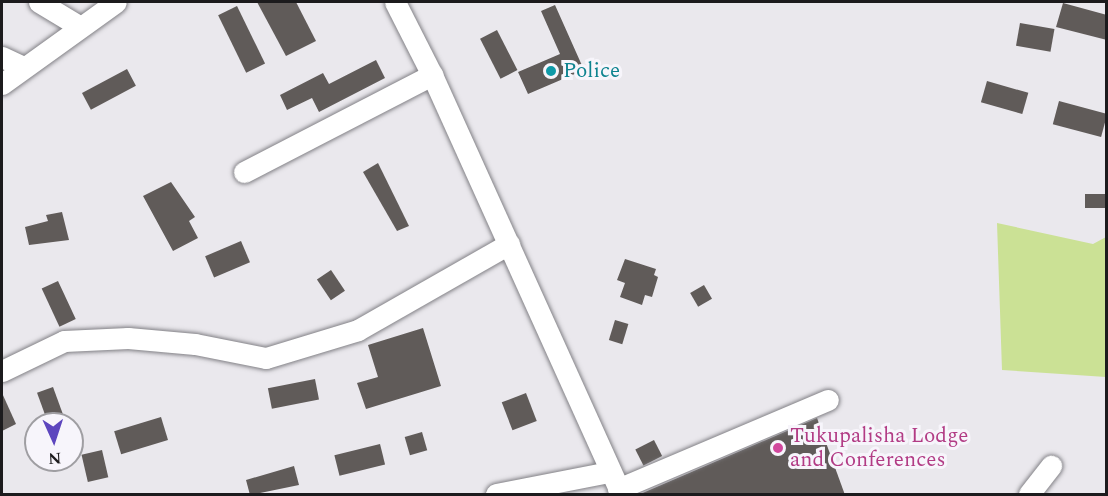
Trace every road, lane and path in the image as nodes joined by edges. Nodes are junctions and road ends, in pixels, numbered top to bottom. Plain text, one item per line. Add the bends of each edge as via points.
1 (39, 2) edge
2 (116, 2) edge
3 (395, 2) edge
4 (79, 26) junction
5 (2, 57) edge
6 (23, 67) junction
7 (432, 75) junction
8 (2, 84) edge
9 (244, 172) dead end
10 (509, 244) junction
11 (2, 371) edge
12 (828, 400) dead end
13 (1051, 466) dead end
14 (616, 485) edge
15 (496, 495) edge
16 (1029, 495) edge

1 - 4 street
2 - 4 street
3 - 7 street
4 - 6 street
5 - 6 street
6 - 8 street
7 - 9 street
7 - 10 street
10 - 11 street via 358,330 266,358 195,344 128,339 64,341
10 - 14 street
12 - 14 street
13 - 16 street
14 - 15 street

